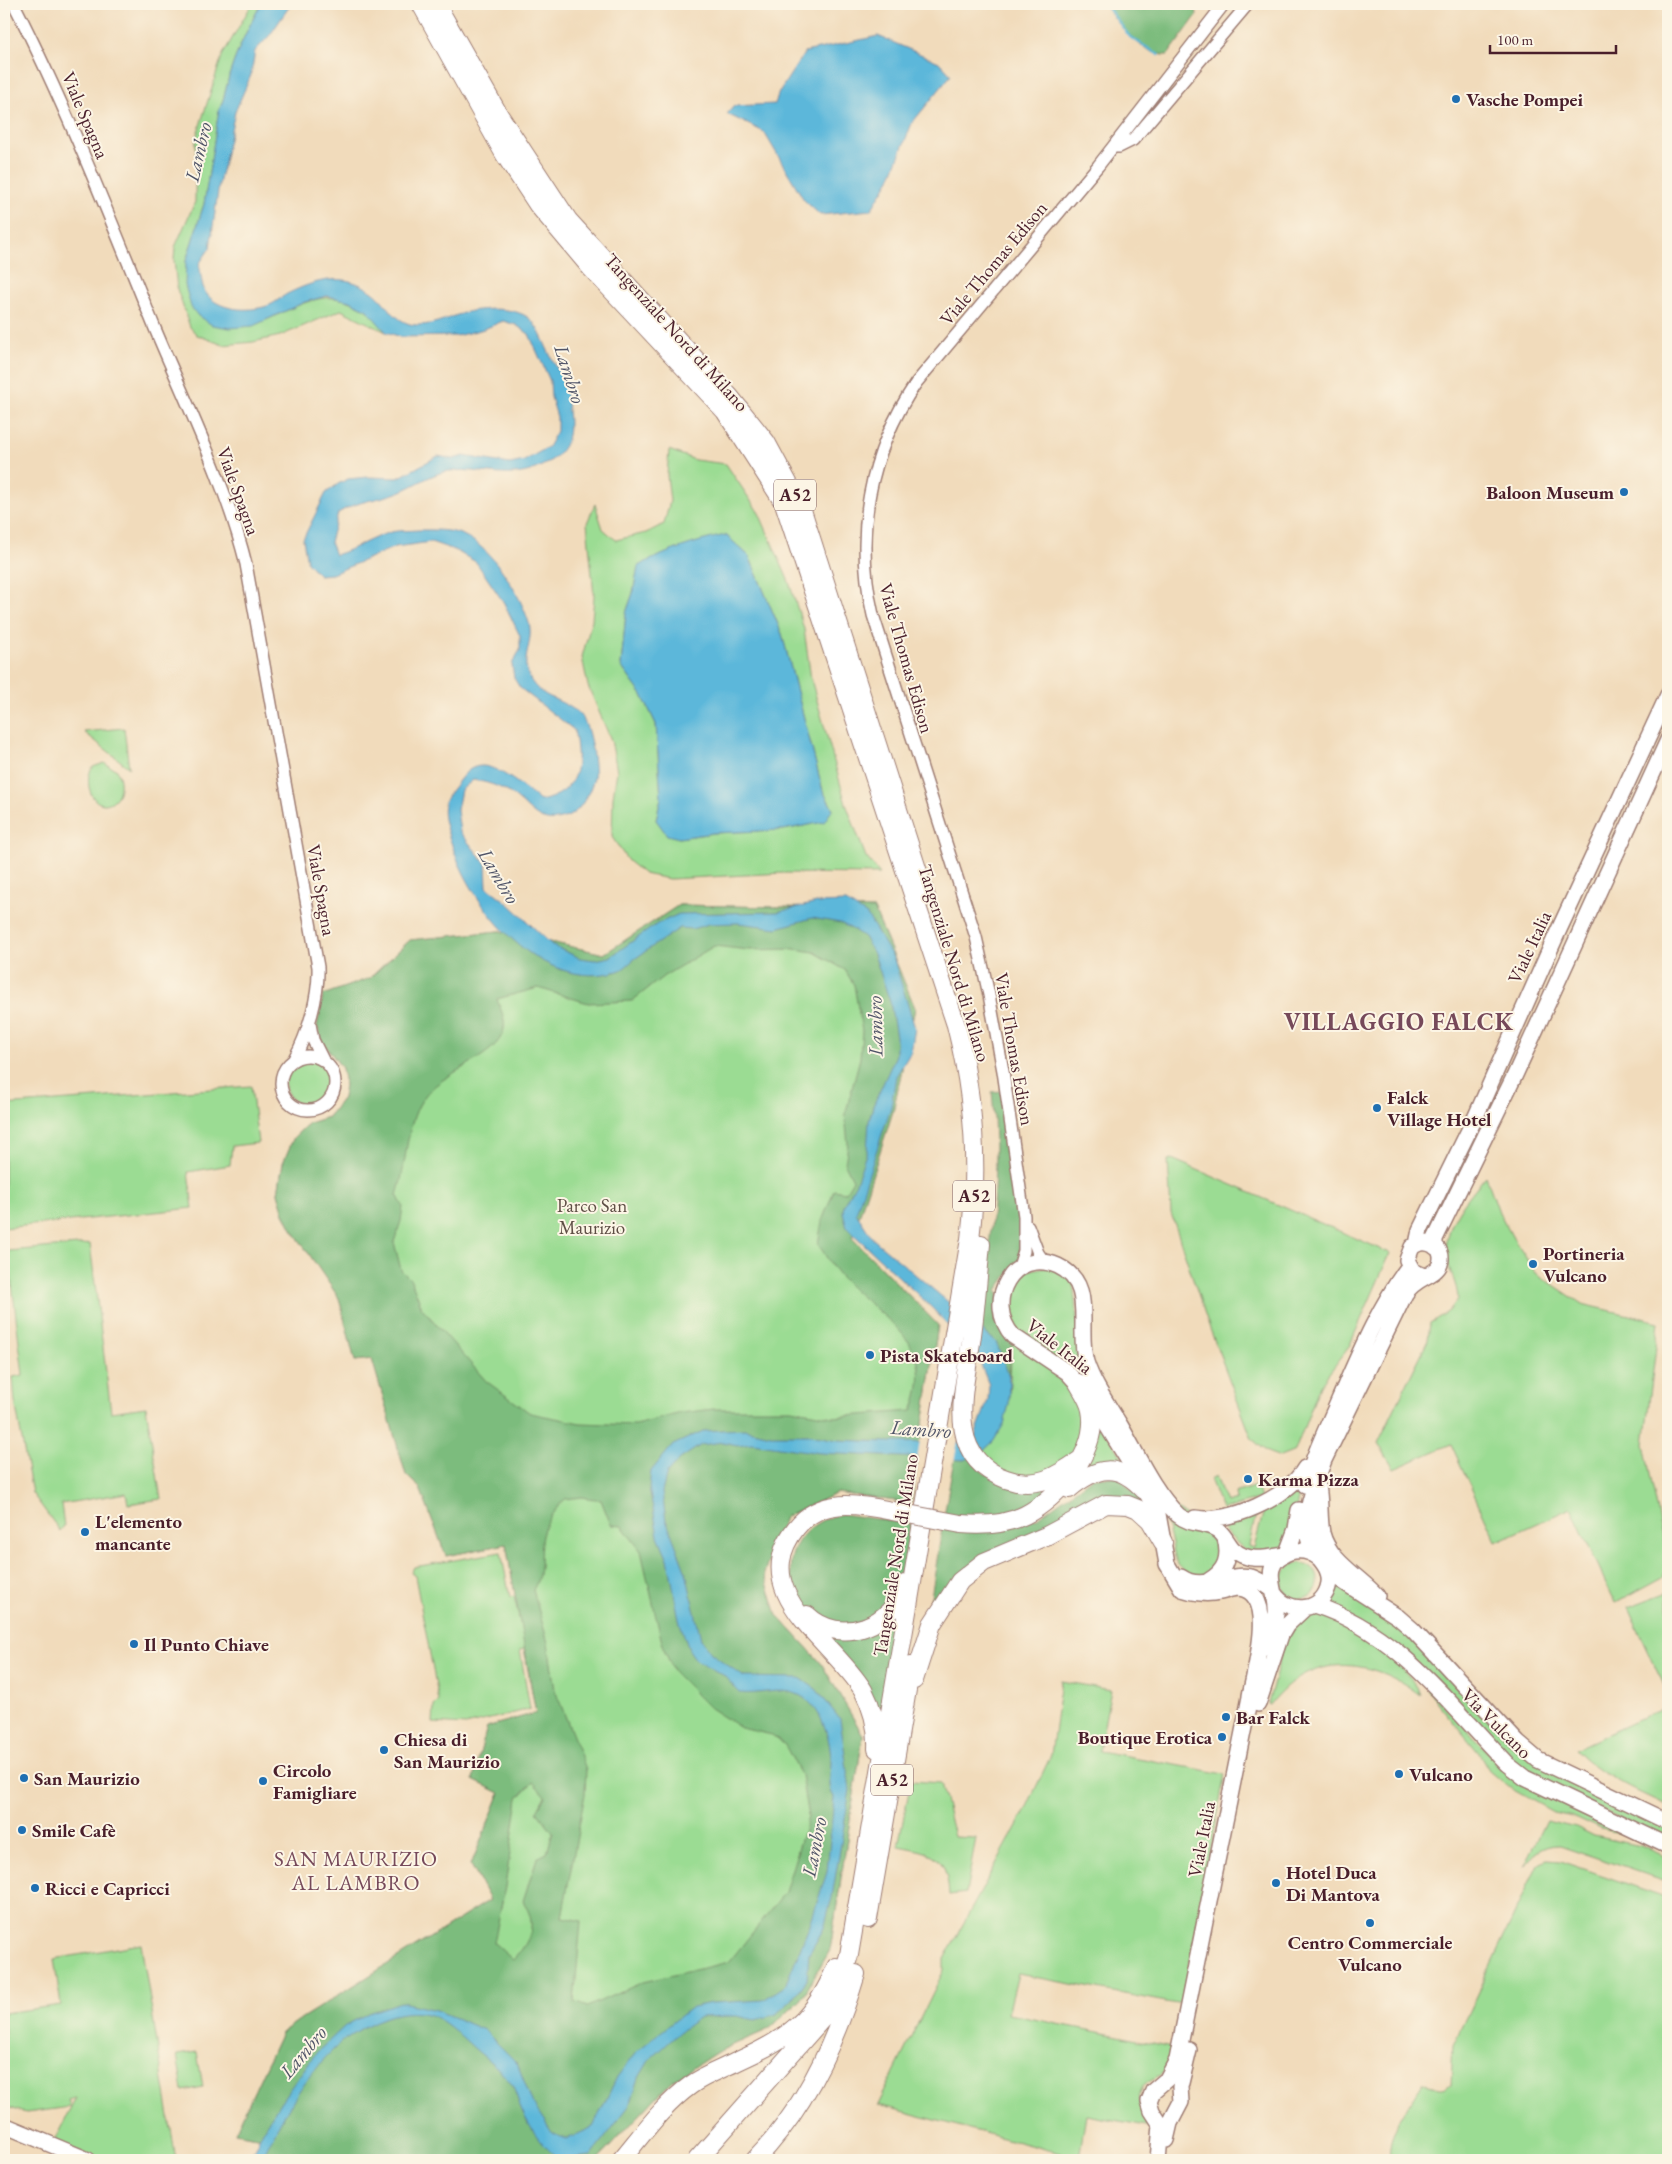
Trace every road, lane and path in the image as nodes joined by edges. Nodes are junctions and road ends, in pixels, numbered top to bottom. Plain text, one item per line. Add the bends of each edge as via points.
1 (14, 4) edge
2 (421, 4) edge
3 (436, 4) edge
4 (1224, 4) edge
5 (1248, 4) edge
6 (1113, 147) junction
7 (1668, 695) edge
8 (1668, 740) edge
9 (310, 1022) junction
10 (294, 1059) junction
11 (323, 1060) junction
12 (975, 1085) junction
13 (1024, 1216) junction
14 (1417, 1244) junction
15 (1435, 1247) junction
16 (1045, 1263) junction
17 (1409, 1266) junction
18 (1018, 1270) junction
19 (1424, 1276) junction
20 (969, 1300) junction
21 (961, 1352) junction
22 (1078, 1383) junction
23 (945, 1434) junction
24 (1316, 1450) junction
25 (1080, 1460) junction
26 (933, 1468) junction
27 (1316, 1481) junction
28 (1144, 1490) junction
29 (891, 1514) junction
30 (1179, 1516) junction
31 (961, 1526) junction
32 (1225, 1538) junction
33 (1163, 1542) junction
34 (1285, 1554) junction
35 (1319, 1558) junction
36 (1170, 1569) junction
37 (1328, 1572) junction
38 (1206, 1582) junction
39 (1273, 1591) junction
40 (1309, 1606) junction
41 (1398, 1617) junction
42 (907, 1690) junction
43 (1250, 1696) junction
44 (1668, 1822) edge
45 (1668, 1846) edge
46 (862, 1884) junction
47 (1157, 2088) junction
48 (1180, 2096) junction
49 (1175, 2113) junction
50 (1156, 2115) junction
51 (4, 2125) edge
52 (88, 2160) edge
53 (621, 2160) edge
54 (697, 2160) edge
55 (755, 2160) edge
56 (1159, 2160) edge

1 - 9 street, Viale Spagna via 53,81 239,537 318,967
2 - 12 highway, Tangenziale Nord di Milano / A52 via 505,155 538,205 573,248 725,411 784,503
3 - 12 highway, Tangenziale Nord di Milano / A52 via 500,115 568,220 730,397 766,442 801,506 966,1019
4 - 6 street, Viale Thomas Edison
5 - 6 street, Viale Thomas Edison via 1133,140 1119,148
6 - 13 street, Viale Thomas Edison via 916,382 884,443 866,511 865,565 873,616 976,937 1003,1071
7 - 14 main road, Viale Italia via 1476,1116 1420,1230
8 - 15 main road, Viale Italia via 1514,1077 1435,1239
9 - 10 street, Viale Spagna
9 - 11 street, Viale Spagna via 313,1040
10 - 11 street via 311,1055
10 - 11 street via 285,1068 281,1087 289,1103 306,1110 322,1106 334,1093 335,1076
12 - 20 highway, Tangenziale Nord di Milano / A52 via 975,1186
12 - 20 highway, Tangenziale Nord di Milano / A52 via 987,1166 981,1244
13 - 16 street, Viale Thomas Edison
13 - 18 street, Viale Thomas Edison via 1024,1251
14 - 15 main road via 1427,1242
14 - 17 main road, Viale Italia via 1408,1254
15 - 19 main road, Viale Italia via 1440,1254 1440,1265 1434,1273
16 - 18 main road
16 - 30 main road, Viale Italia via 1065,1270 1078,1284 1083,1304 1083,1350 1089,1371 1157,1488
17 - 19 main road
17 - 24 main road, Viale Italia via 1397,1281 1362,1349
18 - 22 main road, Viale Italia via 1009,1277 1000,1298 1007,1329
19 - 27 main road, Viale Italia via 1414,1282 1405,1294
20 - 21 highway, Tangenziale Nord di Milano / A52
21 - 23 highway
21 - 23 highway via 961,1404
22 - 25 highway via 1088,1401 1092,1423
22 - 28 main road, Viale Italia
23 - 25 highway via 998,1476 1026,1483 1050,1479
23 - 26 highway
24 - 30 main road via 1299,1479 1263,1504 1210,1519
24 - 34 main road, Viale Italia via 1296,1530
25 - 31 highway via 1076,1470 1056,1492 1024,1515 987,1525
26 - 29 highway via 906,1583 897,1604 872,1624 851,1631 828,1628 810,1618 792,1596 786,1572 791,1547 802,1529 819,1516 839,1510
26 - 42 highway, Tangenziale Nord di Milano / A52
26 - 46 highway, Tangenziale Nord di Milano / A52
27 - 35 main road, Viale Italia via 1306,1527 1310,1545
27 - 41 main road via 1326,1544 1340,1562
28 - 31 highway via 1120,1472 1102,1470 1093,1472 1026,1520 987,1530
28 - 33 main road, Viale Italia via 1158,1514
29 - 31 highway
29 - 46 highway via 848,1504 817,1511 794,1530 782,1564 787,1598 854,1677 875,1719 877,1752 861,1848
30 - 32 main road, Viale Italia via 1189,1523 1218,1530
32 - 34 main road, Viale Italia via 1232,1548 1247,1557
32 - 38 main road via 1226,1564 1219,1574
33 - 36 main road, Viale Italia
33 - 42 highway via 1145,1514 1138,1509 1106,1504 1046,1536 984,1562 960,1581 932,1624 915,1678
34 - 35 main road, Viale Italia via 1306,1551
34 - 39 main road, Viale Italia via 1272,1572
35 - 37 main road, Viale Italia
36 - 38 main road via 1185,1580
36 - 43 main road, Viale Italia via 1182,1589 1209,1594 1239,1588 1254,1596 1259,1603 1262,1623
37 - 40 main road, Viale Italia via 1327,1590
37 - 41 main road, Via Vulcano
38 - 39 main road via 1252,1578
39 - 40 main road via 1287,1606
39 - 43 main road, Viale Italia via 1277,1606 1274,1624
40 - 45 main road, Via Vulcano via 1349,1619 1396,1649 1507,1764 1525,1778
40 - 48 main road, Viale Italia via 1287,1625 1281,1635 1261,1692
41 - 44 main road, Via Vulcano via 1538,1760
42 - 55 highway, Tangenziale Nord di Milano / A52 via 862,1952 845,2012 800,2103
43 - 47 main road, Viale Italia via 1180,2048 1173,2070
46 - 53 highway via 839,1960 810,2012 779,2042 690,2086 660,2114
46 - 54 highway, Tangenziale Nord di Milano / A52 via 847,1962 829,2010
47 - 48 main road via 1168,2086
47 - 50 main road, Viale Italia via 1149,2101
48 - 49 main road, Viale Italia
49 - 50 main road via 1169,2117
49 - 56 main road, Viale Italia
50 - 56 main road, Viale Italia via 1162,2132
51 - 52 main road

